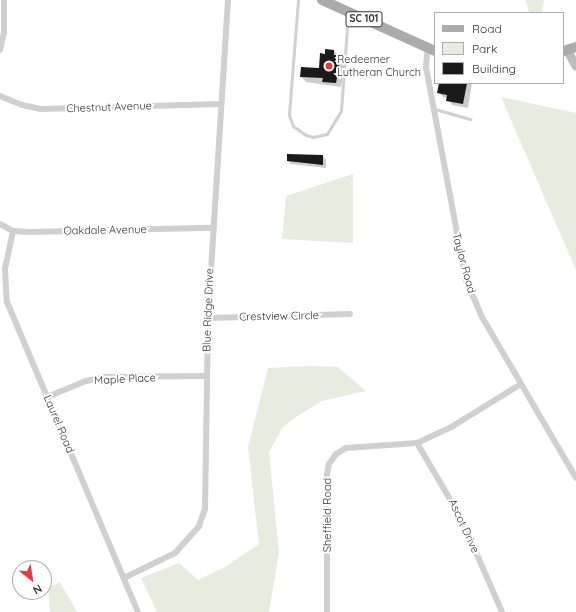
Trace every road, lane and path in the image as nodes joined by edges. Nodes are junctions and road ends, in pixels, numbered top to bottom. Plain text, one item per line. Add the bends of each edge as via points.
1 (4, 0) edge
2 (228, 0) edge
3 (298, 0) edge
4 (322, 0) edge
5 (349, 12) junction
6 (431, 49) edge
7 (569, 49) edge
8 (0, 50) edge
9 (576, 66) edge
10 (0, 96) edge
11 (220, 104) junction
12 (433, 109) junction
13 (472, 119) dead end
14 (0, 224) edge
15 (212, 228) junction
16 (13, 231) junction
17 (350, 314) dead end
18 (208, 318) junction
19 (206, 376) junction
20 (521, 384) junction
21 (47, 397) junction
22 (417, 443) junction
23 (576, 478) edge
24 (124, 578) junction
25 (138, 612) edge
26 (327, 612) edge
27 (502, 612) edge

1 - 8 street via 4,34
2 - 11 street, Blue Ridge Drive
3 - 5 lane via 289,115 298,131 313,137 327,134 341,111
4 - 5 main road, SC 101
5 - 6 main road, SC 101
6 - 12 street, Taylor Road via 426,67
7 - 9 main road
10 - 11 street, Chestnut Avenue via 41,109
11 - 15 street, Blue Ridge Drive
12 - 13 lane
12 - 20 street, Taylor Road via 466,280 482,317
14 - 16 street, Oakdale Avenue
15 - 16 street, Oakdale Avenue
15 - 18 street, Blue Ridge Drive
16 - 21 street, Laurel Road via 5,269 6,297
17 - 18 street, Crestview Circle
18 - 19 street, Blue Ridge Drive
19 - 21 street, Maple Place via 105,377 80,383
19 - 24 street, Blue Ridge Drive via 206,501 203,518 189,539 175,553
20 - 22 street, Sheffield Road via 453,426
20 - 23 street, Taylor Road
21 - 24 street, Laurel Road
22 - 26 street, Sheffield Road via 346,448 331,460 327,474
22 - 27 street, Ascot Drive via 461,518
24 - 25 street, Laurel Road

